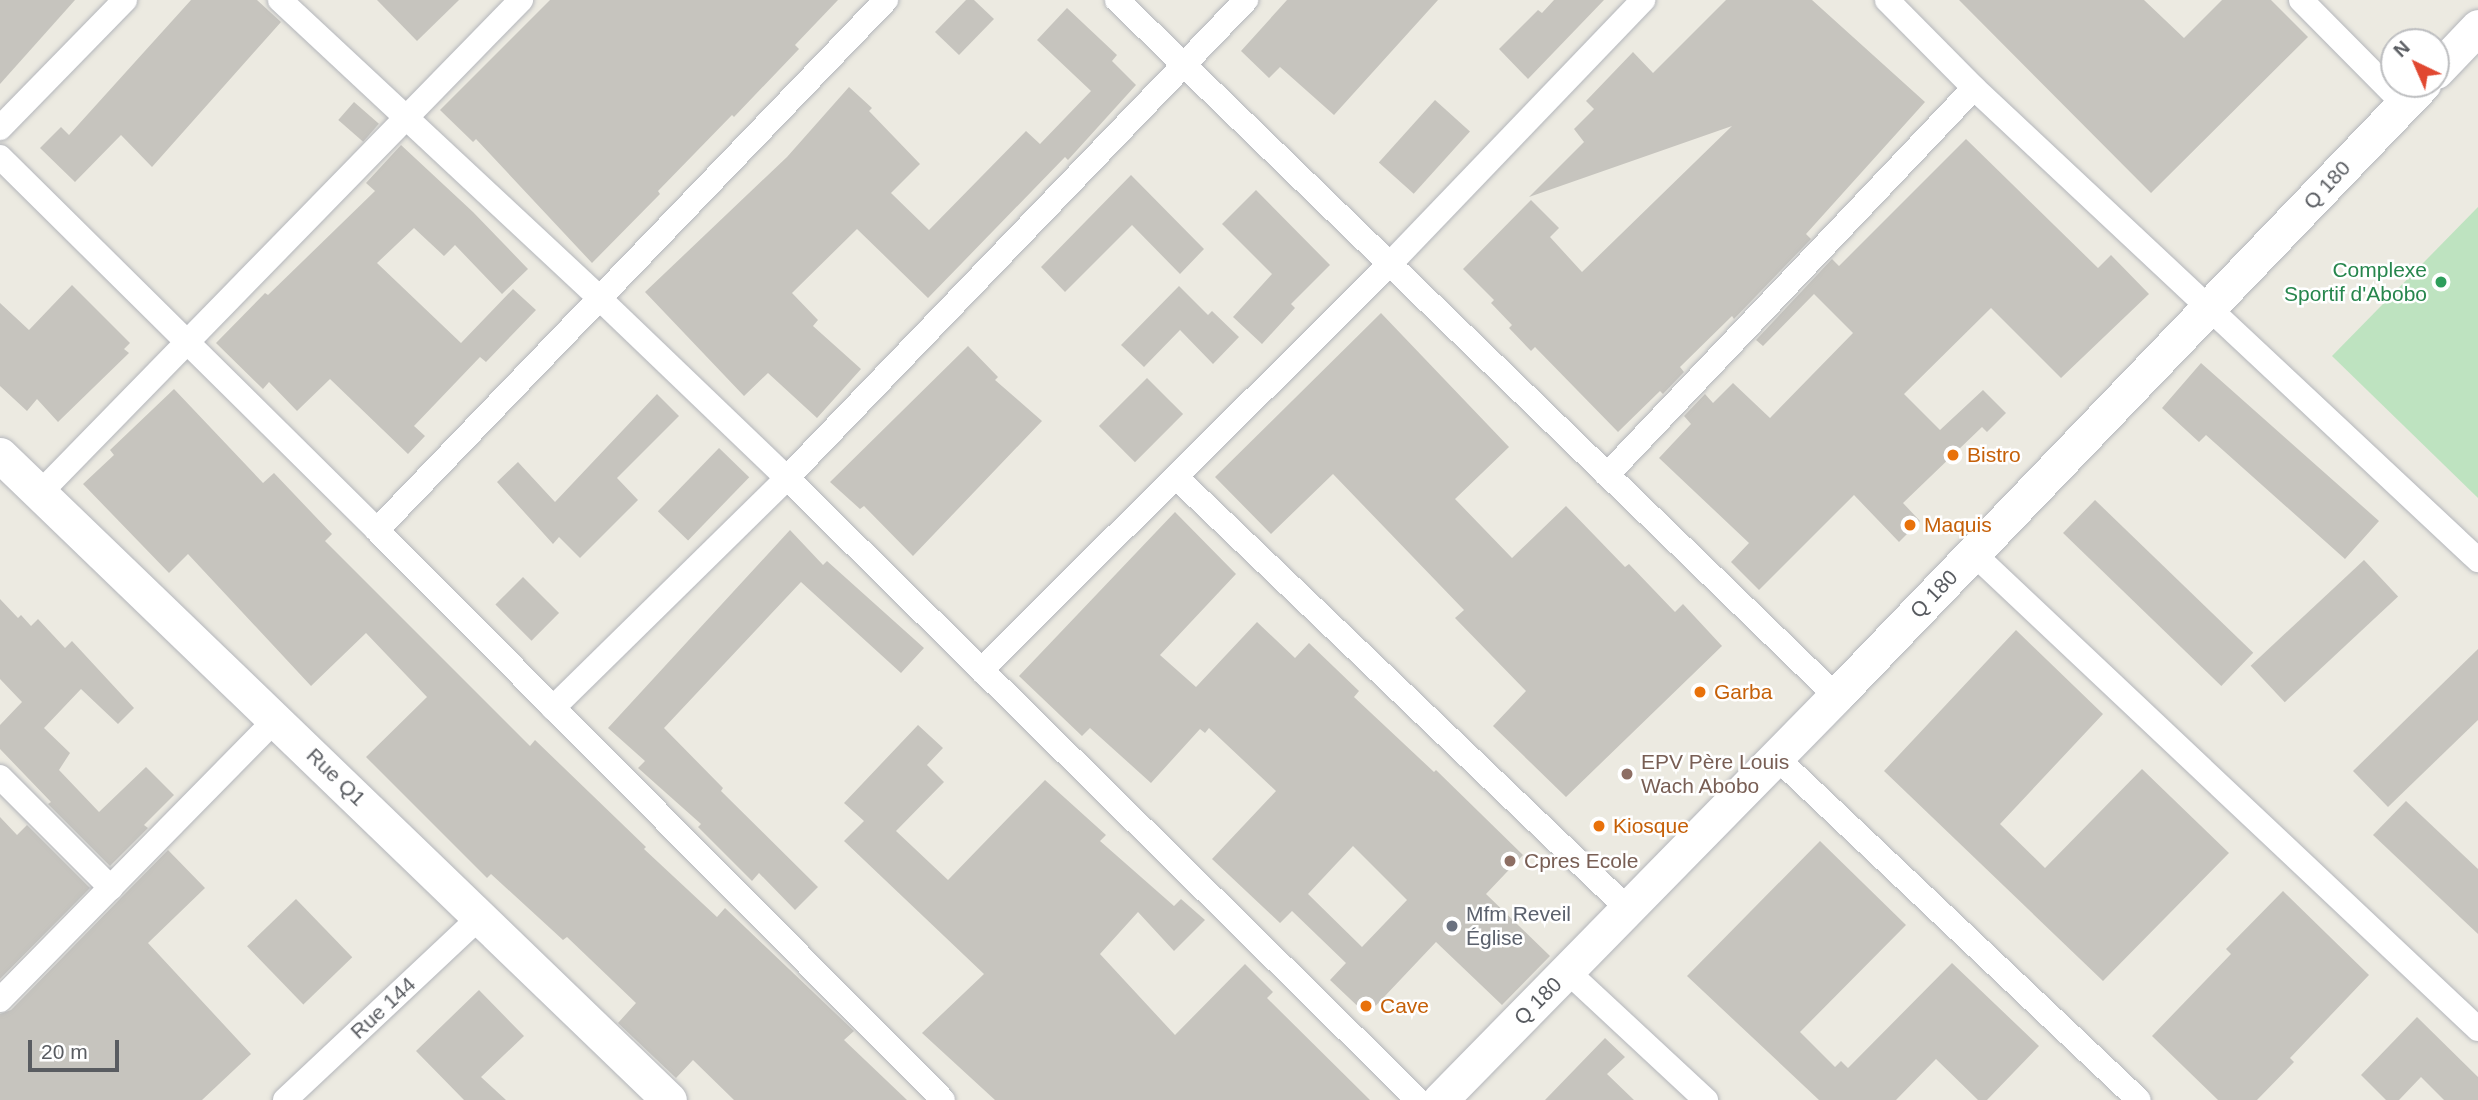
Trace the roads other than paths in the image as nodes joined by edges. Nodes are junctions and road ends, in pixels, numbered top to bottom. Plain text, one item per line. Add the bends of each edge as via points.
1 (125, 0) edge
2 (280, 0) edge
3 (521, 0) edge
4 (886, 0) edge
5 (1117, 0) edge
6 (1247, 0) edge
7 (1643, 0) edge
8 (1887, 0) edge
9 (2301, 0) edge
10 (2478, 27) edge
11 (2450, 56) edge
12 (1184, 65) junction
13 (2380, 66) edge
14 (1974, 88) junction
15 (2410, 98) edge
16 (406, 118) junction
17 (0, 128) edge
18 (0, 157) edge
19 (1390, 264) junction
20 (598, 297) junction
21 (2209, 310) junction
22 (187, 342) junction
23 (0, 455) edge
24 (1607, 475) junction
25 (787, 478) junction
26 (1177, 478) junction
27 (40, 493) junction
28 (377, 530) junction
29 (1973, 553) junction
30 (2478, 560) edge
31 (981, 670) junction
32 (1836, 696) junction
33 (553, 708) junction
34 (276, 719) junction
35 (1776, 757) junction
36 (0, 777) edge
37 (111, 888) junction
38 (1627, 908) junction
39 (481, 916) junction
40 (1567, 971) junction
41 (0, 1000) edge
42 (2478, 1029) edge
43 (285, 1100) edge
44 (669, 1100) edge
45 (943, 1100) edge
46 (1418, 1100) edge
47 (1440, 1100) edge
48 (1706, 1100) edge
49 (2138, 1100) edge

1 - 17 street
2 - 16 street
3 - 16 street
4 - 20 street
5 - 12 street
6 - 12 street
7 - 19 street
8 - 14 street
9 - 13 street
10 - 11 street
12 - 19 street
12 - 25 street
14 - 21 street
14 - 24 street
15 - 21 street, Q 180
16 - 20 street
16 - 22 street
18 - 22 street
19 - 24 street
19 - 26 street
20 - 25 street
20 - 28 street
21 - 29 street, Q 180
21 - 30 street
22 - 27 street
22 - 28 street
23 - 27 street, Rue Q1
24 - 32 street
25 - 31 street
25 - 33 street
26 - 31 street
26 - 38 street
27 - 34 street, Rue Q1
28 - 33 street
29 - 32 street, Q 180
29 - 42 street
31 - 46 street
32 - 35 street, Q 180
33 - 45 street
34 - 37 street
34 - 39 street, Rue Q1
35 - 38 street, Q 180
35 - 49 street
36 - 37 street
37 - 41 street
38 - 40 street, Q 180
39 - 43 street, Rue 144
39 - 44 street, Rue Q1
40 - 47 street, Q 180
40 - 48 street

